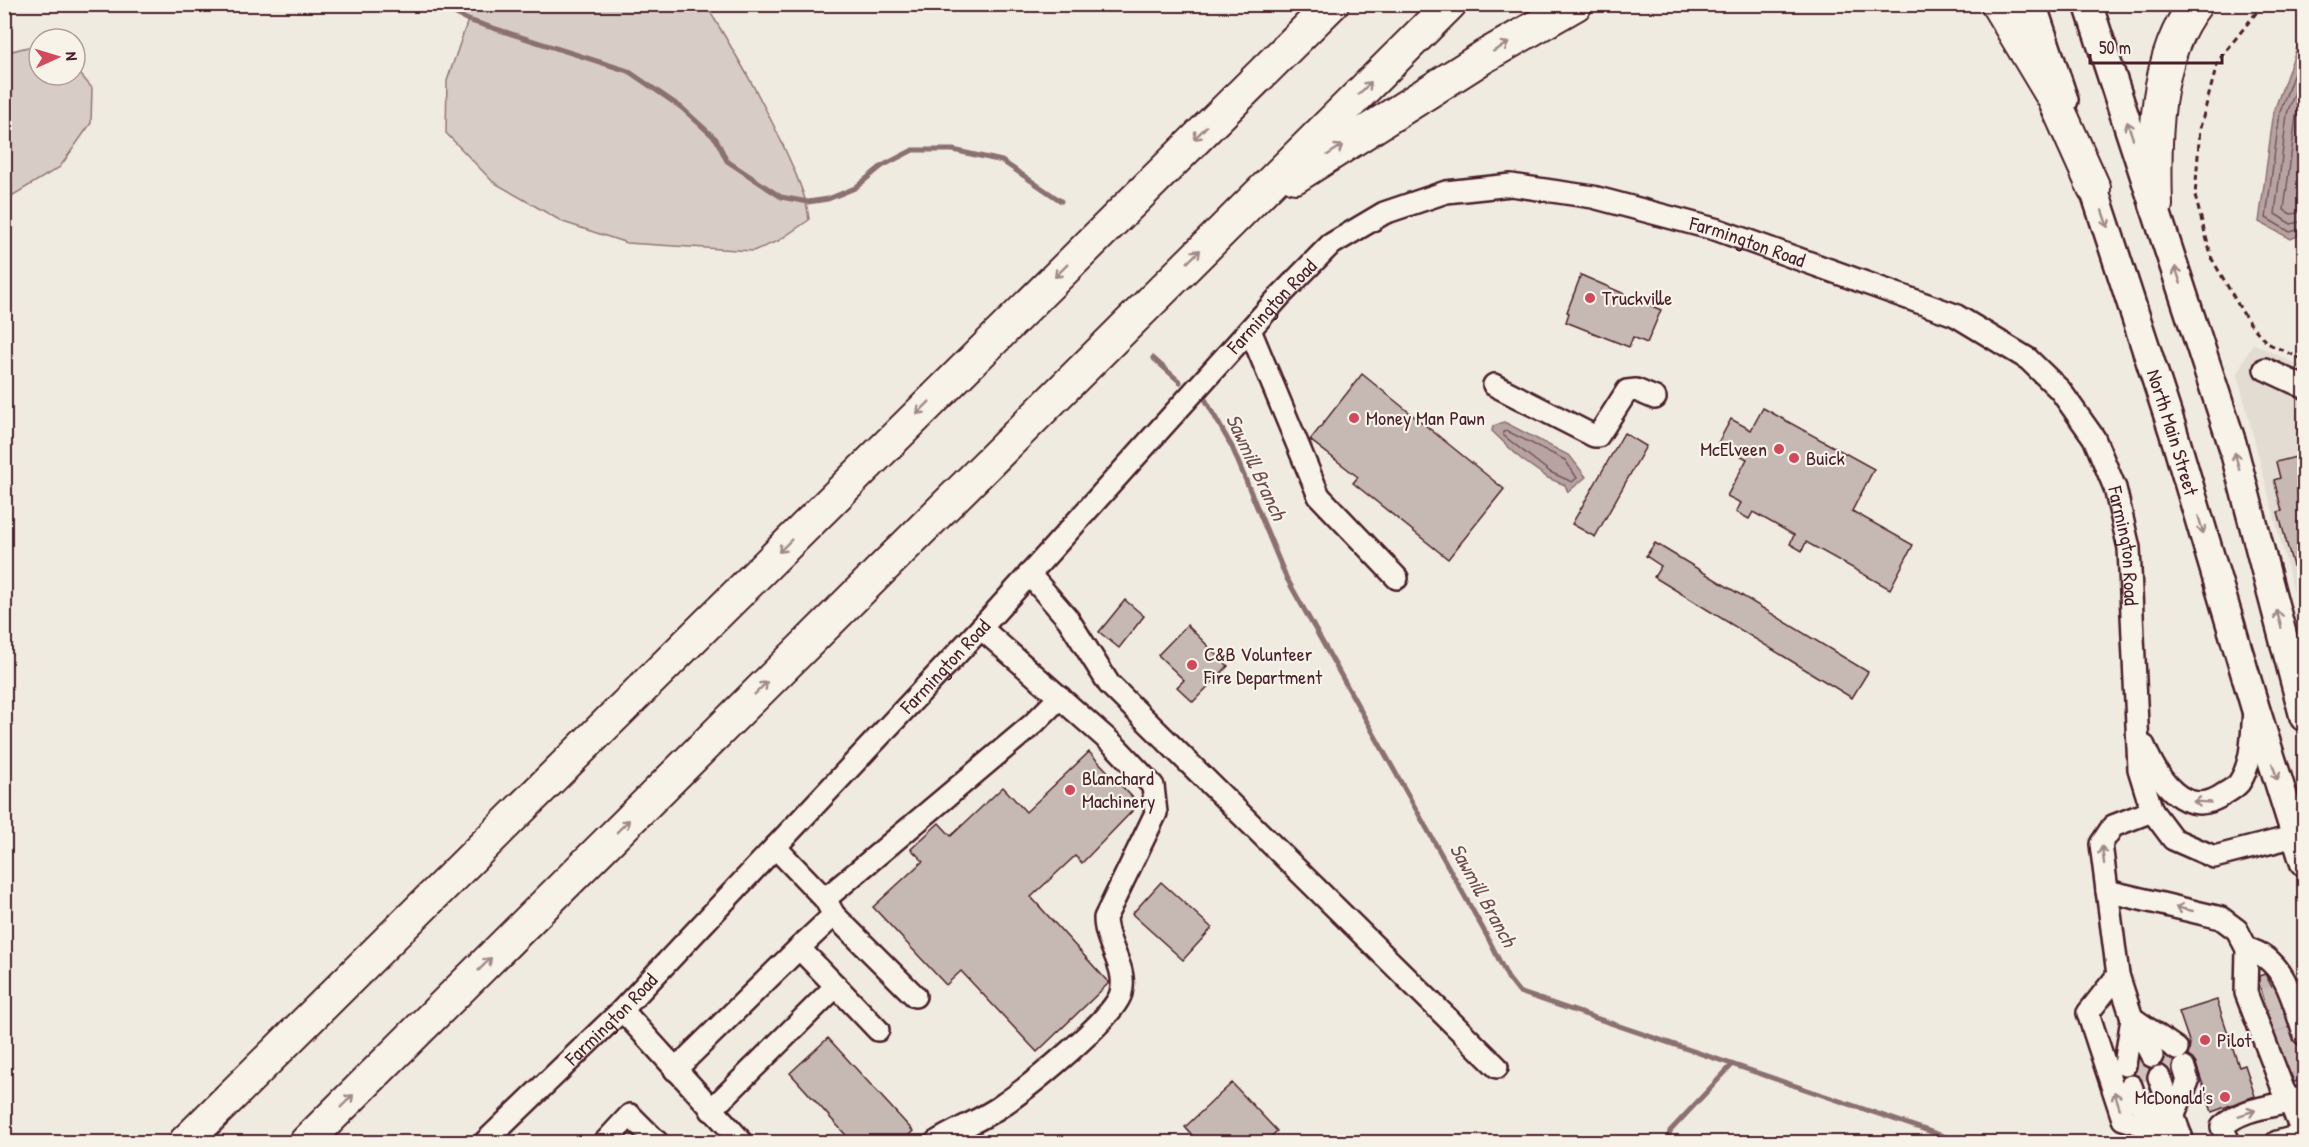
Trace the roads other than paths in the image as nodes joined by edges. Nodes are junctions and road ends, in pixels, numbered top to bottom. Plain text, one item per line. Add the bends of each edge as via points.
1 (1305, 4) edge
2 (1332, 4) edge
3 (1450, 4) edge
4 (1576, 4) edge
5 (1997, 4) edge
6 (2032, 4) edge
7 (2088, 4) edge
8 (2196, 4) edge
9 (1226, 107) junction
10 (2094, 188) junction
11 (2156, 205) junction
12 (1234, 217) junction
13 (1250, 330) junction
14 (2265, 369) dead end
15 (1494, 385) dead end
16 (2304, 387) edge
17 (1655, 398) dead end
18 (1029, 574) junction
19 (1396, 578) dead end
20 (981, 628) junction
21 (2132, 647) junction
22 (1060, 697) junction
23 (2255, 707) junction
24 (2304, 717) edge
25 (2152, 811) junction
26 (2300, 834) edge
27 (775, 847) junction
28 (2304, 862) edge
29 (2107, 891) junction
30 (829, 907) junction
31 (799, 948) junction
32 (2247, 949) junction
33 (2118, 975) junction
34 (836, 986) junction
35 (2280, 993) edge
36 (915, 996) dead end
37 (622, 1010) junction
38 (2132, 1018) junction
39 (2279, 1018) junction
40 (878, 1030) dead end
41 (2290, 1039) edge
42 (1497, 1067) dead end
43 (2155, 1067) junction
44 (675, 1070) junction
45 (2297, 1100) edge
46 (711, 1110) junction
47 (2179, 1132) edge
48 (185, 1143) edge
49 (306, 1143) edge
50 (485, 1143) edge
51 (604, 1143) edge
52 (657, 1143) edge
53 (742, 1143) edge
54 (936, 1143) edge
55 (2229, 1143) edge
56 (2277, 1143) edge

1 - 9 highway
2 - 9 highway
12 -> 3 highway
12 -> 4 highway via 1380,121
5 - 10 highway via 2054,99
6 - 10 main road, North Main Street
11 -> 7 main road
8 - 11 highway via 2171,52 2159,102 2154,147
9 -> 48 highway
10 -> 23 main road, North Main Street via 2173,432
24 -> 11 main road via 2232,443
49 -> 12 highway
13 - 18 street, Farmington Road
13 - 19 street via 1319,496
13 - 21 street, Farmington Road via 1330,245 1384,213 1446,192 1511,185 1593,197 1718,230 1821,265 1955,315 2028,359 2060,390 2094,438 2115,488 2130,548
14 - 16 street
15 - 17 street via 1594,436 1598,436 1627,391 1636,390
18 - 20 street, Farmington Road
18 - 42 street via 1068,619 1109,684
20 - 22 street
20 - 27 street, Farmington Road
23 -> 21 street, Farmington Road via 2249,762 2239,784 2212,802 2183,800 2156,775 2143,746
21 - 25 street, Farmington Road via 2139,770
22 - 30 street
22 - 54 street via 1116,747 1153,786 1156,797 1156,813 1105,918 1105,932 1118,958 1121,993 1115,1007 1052,1065 1000,1107
23 -> 26 main road, North Main Street
25 - 26 street, Farmington Road via 2173,839 2214,857
29 -> 25 street via 2101,843 2113,826
26 - 28 main road, North Main Street
27 - 30 street
27 - 37 street, Farmington Road
32 -> 29 street via 2237,930 2221,918
29 - 33 street
30 - 31 street
30 - 36 street
31 - 34 street
31 - 44 street
32 - 35 street via 2261,952 2277,967
32 - 35 street via 2246,993
33 - 38 street
47 -> 33 street via 2123,1119 2088,1013
34 - 40 street
34 - 46 street
35 - 39 street
35 - 39 street
37 - 44 street
37 - 50 street, Farmington Road
38 - 43 street
38 - 43 street
39 - 41 street
39 - 41 street
41 - 45 street via 2280,1066
43 - 47 street via 2176,1086
43 - 47 street via 2151,1096
44 - 46 street
55 -> 45 street via 2222,1127 2230,1119
45 - 56 street via 2303,1135
46 - 53 street
51 - 52 street via 630,1115

